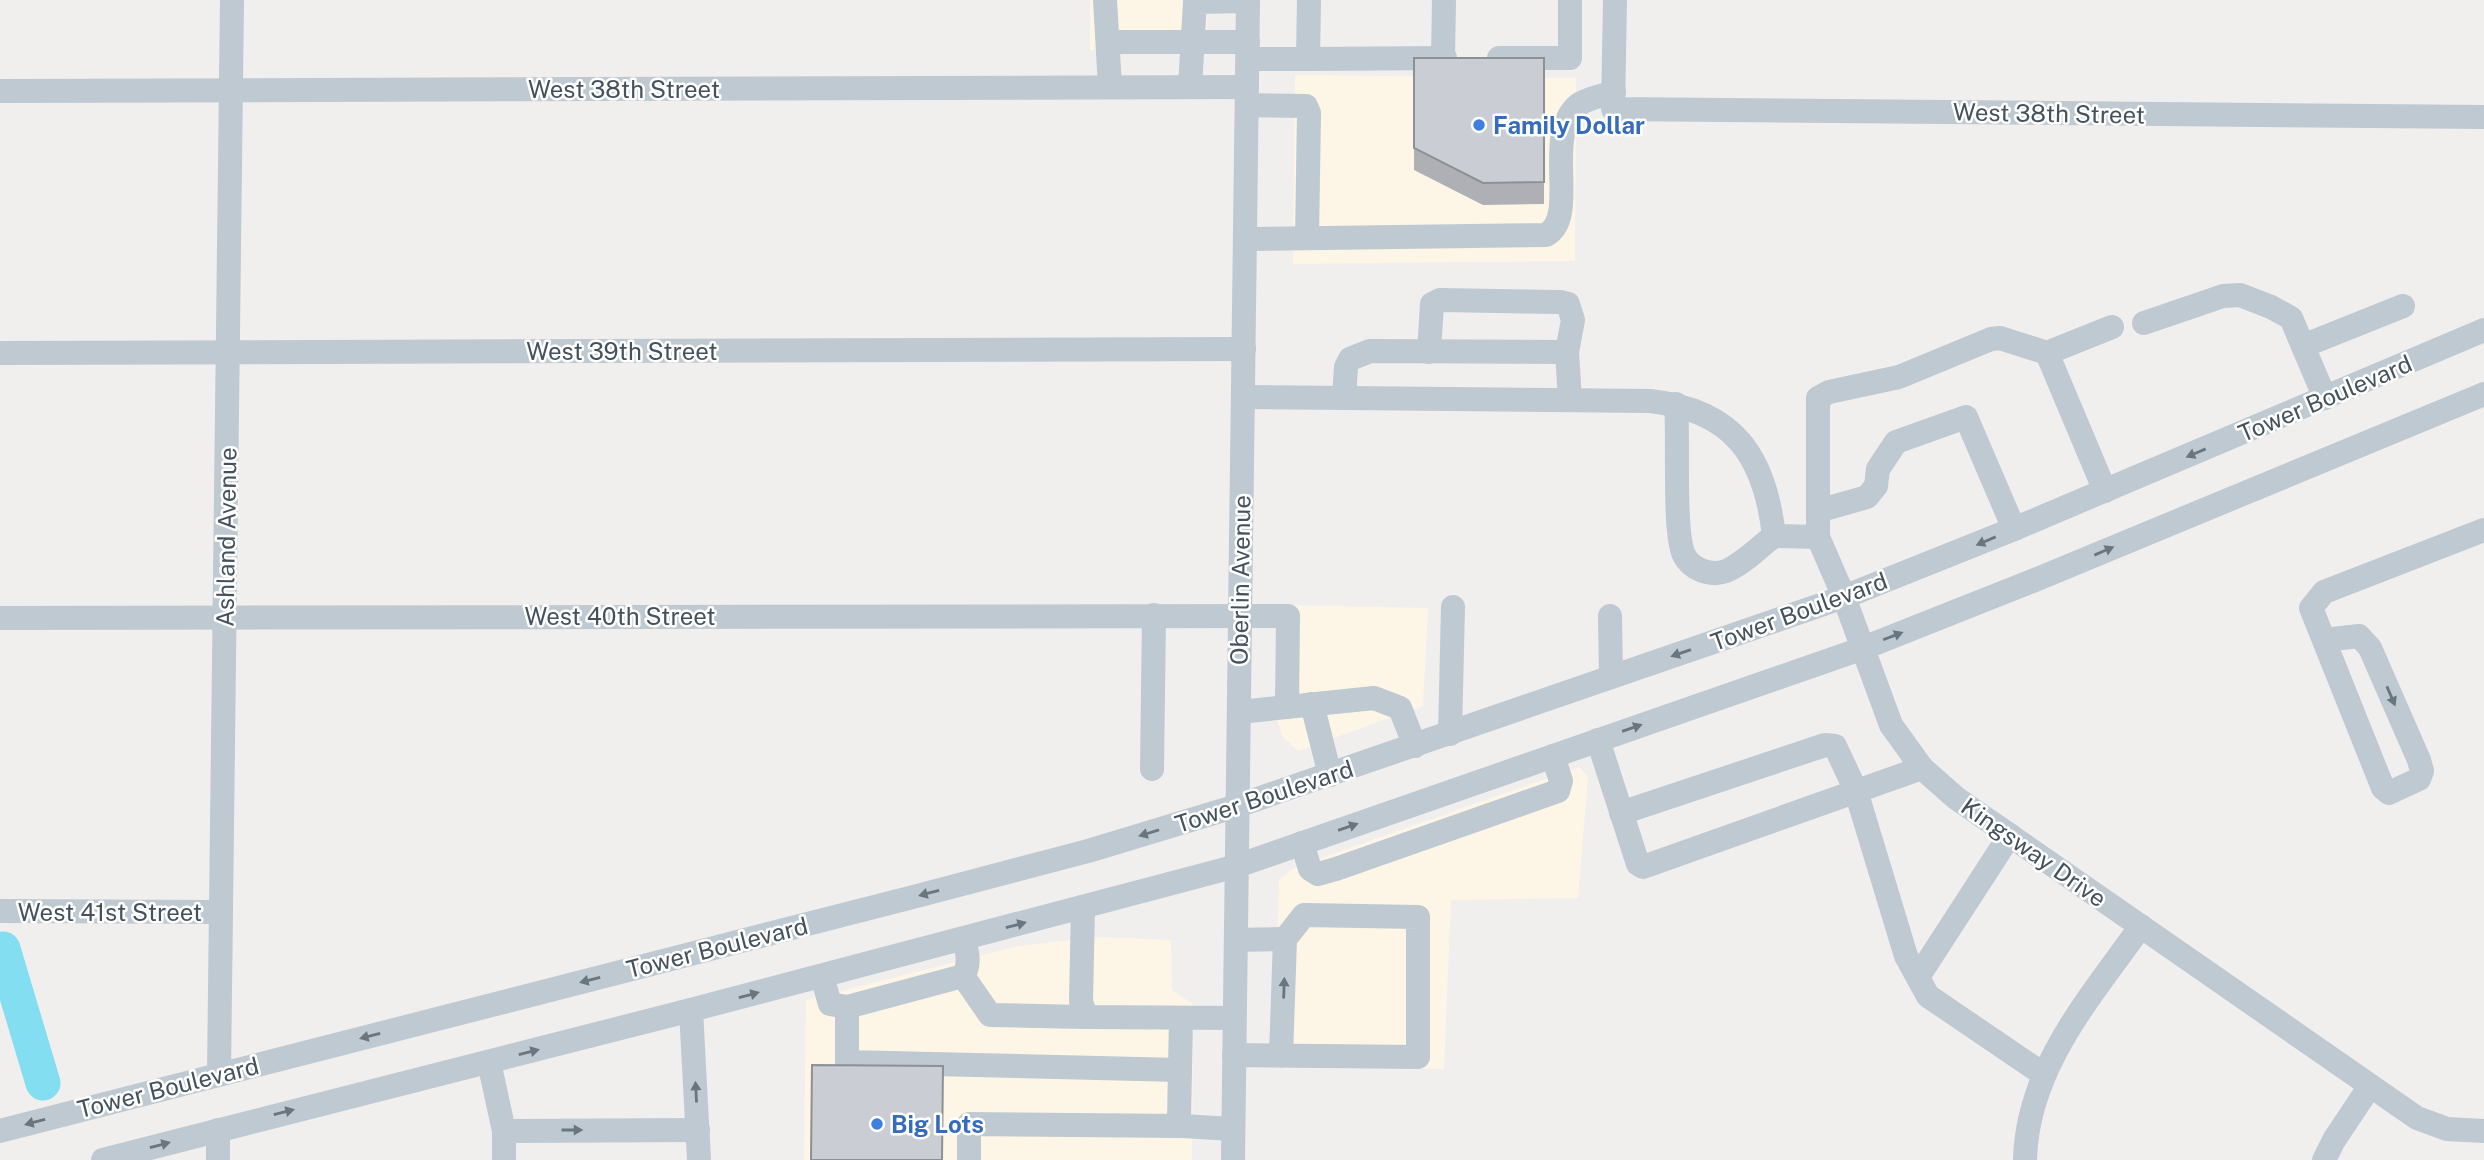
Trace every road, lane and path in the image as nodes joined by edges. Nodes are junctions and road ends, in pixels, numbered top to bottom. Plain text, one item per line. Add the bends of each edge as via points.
1 (232, 0) edge
2 (1105, 0) edge
3 (1309, 0) edge
4 (1444, 0) edge
5 (1570, 0) edge
6 (1615, 0) edge
7 (1248, 1) edge
8 (1108, 42) junction
9 (1191, 42) junction
10 (1248, 51) junction
11 (1443, 58) junction
12 (1308, 59) junction
13 (1110, 87) junction
14 (1190, 87) junction
15 (232, 90) junction
16 (0, 91) edge
17 (1247, 96) junction
18 (1613, 100) junction
19 (2484, 117) edge
20 (1307, 238) junction
21 (1245, 239) junction
22 (2403, 306) dead end
23 (2144, 323) dead end
24 (2112, 327) dead end
25 (2484, 330) edge
26 (2303, 346) junction
27 (1244, 349) junction
28 (228, 352) junction
29 (1429, 352) junction
30 (1567, 352) junction
31 (0, 353) edge
32 (2047, 354) junction
33 (2484, 394) edge
34 (1243, 397) junction
35 (1344, 398) junction
36 (2325, 398) junction
37 (1570, 400) junction
38 (1676, 404) junction
39 (2105, 491) junction
40 (1818, 511) junction
41 (2014, 529) junction
42 (2484, 530) edge
43 (1774, 536) junction
44 (1818, 537) junction
45 (1844, 597) junction
46 (1453, 607) dead end
47 (1154, 615) junction
48 (1240, 615) junction
49 (1610, 616) dead end
50 (225, 617) junction
51 (0, 618) edge
52 (2324, 640) junction
53 (1861, 649) junction
54 (1611, 677) junction
55 (1312, 704) junction
56 (1287, 707) junction
57 (1239, 712) junction
58 (1450, 734) junction
59 (1598, 740) junction
60 (1415, 747) junction
61 (1553, 756) junction
62 (1922, 768) junction
63 (1152, 769) dead end
64 (1330, 775) junction
65 (1856, 791) junction
66 (1237, 806) junction
67 (1621, 813) junction
68 (2010, 835) junction
69 (1302, 843) junction
70 (1237, 866) junction
71 (1083, 907) junction
72 (0, 911) edge
73 (221, 912) junction
74 (2141, 926) junction
75 (964, 939) junction
76 (1285, 939) junction
77 (1236, 940) junction
78 (822, 976) junction
79 (963, 976) junction
80 (1918, 977) junction
81 (846, 1007) junction
82 (691, 1010) junction
83 (1086, 1017) junction
84 (1181, 1018) junction
85 (1234, 1018) junction
86 (1234, 1055) junction
87 (1281, 1056) junction
88 (489, 1062) junction
89 (1180, 1070) junction
90 (219, 1074) junction
91 (2043, 1074) junction
92 (2370, 1086) junction
93 (1182, 1125) junction
94 (1233, 1129) junction
95 (218, 1130) junction
96 (698, 1130) junction
97 (0, 1131) edge
98 (504, 1131) junction
99 (2484, 1131) edge
100 (103, 1160) edge
101 (218, 1160) edge
102 (504, 1160) edge
103 (699, 1160) edge
104 (969, 1160) edge
105 (1233, 1160) edge
106 (2025, 1160) edge
107 (2324, 1160) edge

1 - 15 street, Ashland Avenue
2 - 8 street
3 - 12 street
4 - 11 street
5 - 11 street via 1570,58
6 - 18 street
7 - 9 street via 1195,2
7 - 10 street, Oberlin Avenue
8 - 9 street
8 - 13 street
9 - 10 street
9 - 14 street
10 - 12 street
10 - 17 street, Oberlin Avenue
11 - 12 street
13 - 14 street, West 38th Street
13 - 15 street, West 38th Street
14 - 17 street, West 38th Street
15 - 16 street, West 38th Street
15 - 28 street, Ashland Avenue
17 - 20 street, West 38th Street via 1306,106 1309,113
17 - 21 street, Oberlin Avenue
18 - 19 street, West 38th Street
18 - 20 street, West 38th Street via 1580,104 1565,120 1559,219 1555,230 1546,235
20 - 21 street
21 - 27 street, Oberlin Avenue
22 - 26 street
23 - 26 street via 2223,296 2240,295 2291,318
24 - 32 street
25 - 36 street, Tower Boulevard
26 - 36 street
27 - 28 street, West 39th Street
27 - 34 street, Oberlin Avenue
28 - 31 street, West 39th Street
28 - 50 street, Ashland Avenue
29 - 30 street
29 - 30 street via 1429,313 1432,304 1440,300 1568,304 1573,320
29 - 35 street via 1356,355 1346,368
30 - 37 street
32 - 39 street
32 - 40 street, Kingsway Drive via 1991,339 1899,377 1818,398
53 -> 33 street
34 - 35 street
34 - 48 street, Oberlin Avenue
35 - 37 street
36 -> 39 street, Tower Boulevard
37 - 38 street
38 - 43 street via 1700,413 1739,439 1765,482
38 - 43 street via 1679,532 1684,554 1693,567 1710,573 1725,571
39 - 41 street, Tower Boulevard
40 - 41 street via 1867,497 1896,442 1966,417
40 - 44 street, Kingsway Drive
41 -> 45 street, Tower Boulevard
42 - 52 street via 2324,592 2311,608
43 - 44 street
44 - 45 street, Kingsway Drive
45 - 53 street, Kingsway Drive
45 -> 54 street, Tower Boulevard
46 - 58 street
47 - 48 street, West 40th Street
47 - 50 street, West 40th Street
47 - 63 street
48 - 56 street, West 40th Street via 1288,616
48 - 57 street, Oberlin Avenue
49 - 54 street
50 - 51 street, West 40th Street
50 - 73 street, Ashland Avenue
52 -> 52 street via 2359,636 2370,648 2414,748 2419,779 2389,793 2383,788
59 -> 53 street
53 - 62 street, Kingsway Drive via 1891,725
54 - 58 street, Tower Boulevard
55 - 56 street
55 - 60 street via 1374,698 1401,708
55 - 64 street
56 - 57 street
57 - 66 street, Oberlin Avenue
58 - 60 street, Tower Boulevard
59 - 61 street
59 - 67 street
60 - 64 street, Tower Boulevard
69 -> 61 street
61 - 69 street via 1561,780 1558,791 1336,869 1318,874 1310,869
62 - 65 street
62 - 68 street, Kingsway Drive
64 - 66 street, Tower Boulevard
65 - 67 street via 1835,746 1825,745
65 - 67 street via 1643,867 1637,864
65 - 80 street via 1906,956
66 - 70 street, Oberlin Avenue
66 -> 90 street, Tower Boulevard via 918,897
68 - 74 street, Kingsway Drive
68 - 80 street
69 - 70 street
70 - 71 street
70 - 77 street, Oberlin Avenue
75 -> 71 street
71 - 83 street via 1081,1001
72 - 73 street, West 41st Street
73 - 90 street, Ashland Avenue
74 - 91 street via 2066,1032
74 - 92 street, Kingsway Drive
75 - 78 street
75 - 79 street via 968,969
76 - 77 street
87 -> 76 street
76 - 87 street via 1304,915 1418,916 1418,1057
77 - 85 street, Oberlin Avenue
78 - 81 street via 830,1004
82 -> 78 street
79 - 81 street
79 - 83 street via 990,1015
80 - 91 street via 1928,996
81 - 89 street via 846,1062
88 -> 82 street
96 -> 82 street
83 - 84 street
84 - 85 street
84 - 89 street
85 - 86 street, Oberlin Avenue
86 - 87 street
86 - 94 street, Oberlin Avenue
95 -> 88 street
88 - 98 street
89 - 93 street
90 -> 97 street, Tower Boulevard
91 - 106 street via 2030,1115
92 - 99 street, Kingsway Drive via 2432,1125
92 - 107 street
93 - 94 street
93 - 104 street via 969,1124
94 - 105 street, Oberlin Avenue
100 -> 95 street
95 - 101 street
98 -> 96 street
96 - 103 street
98 - 102 street

